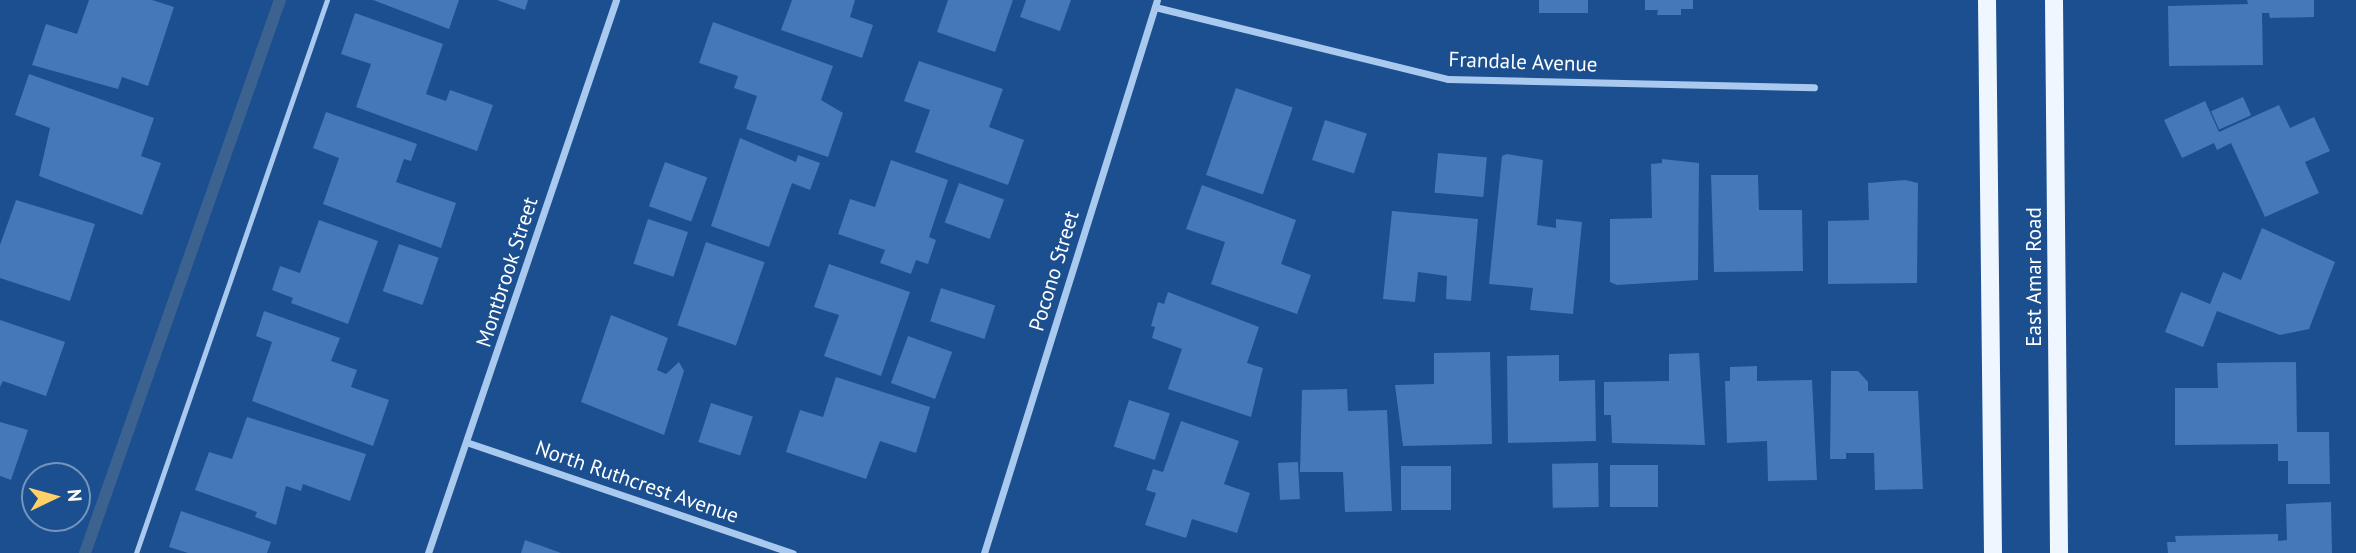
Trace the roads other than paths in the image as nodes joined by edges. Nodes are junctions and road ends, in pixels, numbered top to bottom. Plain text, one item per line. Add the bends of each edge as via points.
1 (327, 0) edge
2 (616, 0) edge
3 (1987, 0) edge
4 (2054, 0) edge
5 (1156, 3) edge
6 (1814, 87) dead end
7 (469, 443) junction
8 (136, 553) edge
9 (428, 553) edge
10 (793, 553) edge
11 (984, 553) edge
12 (1993, 553) edge
13 (2059, 553) edge

1 - 8 lane
2 - 7 street, Montbrook Street
3 - 12 main road, East Amar Road
4 - 13 main road, East Amar Road
5 - 6 street, Frandale Avenue via 1448,79
5 - 11 street, Pocono Street
7 - 9 street, Montbrook Street
7 - 10 street, North Ruthcrest Avenue

